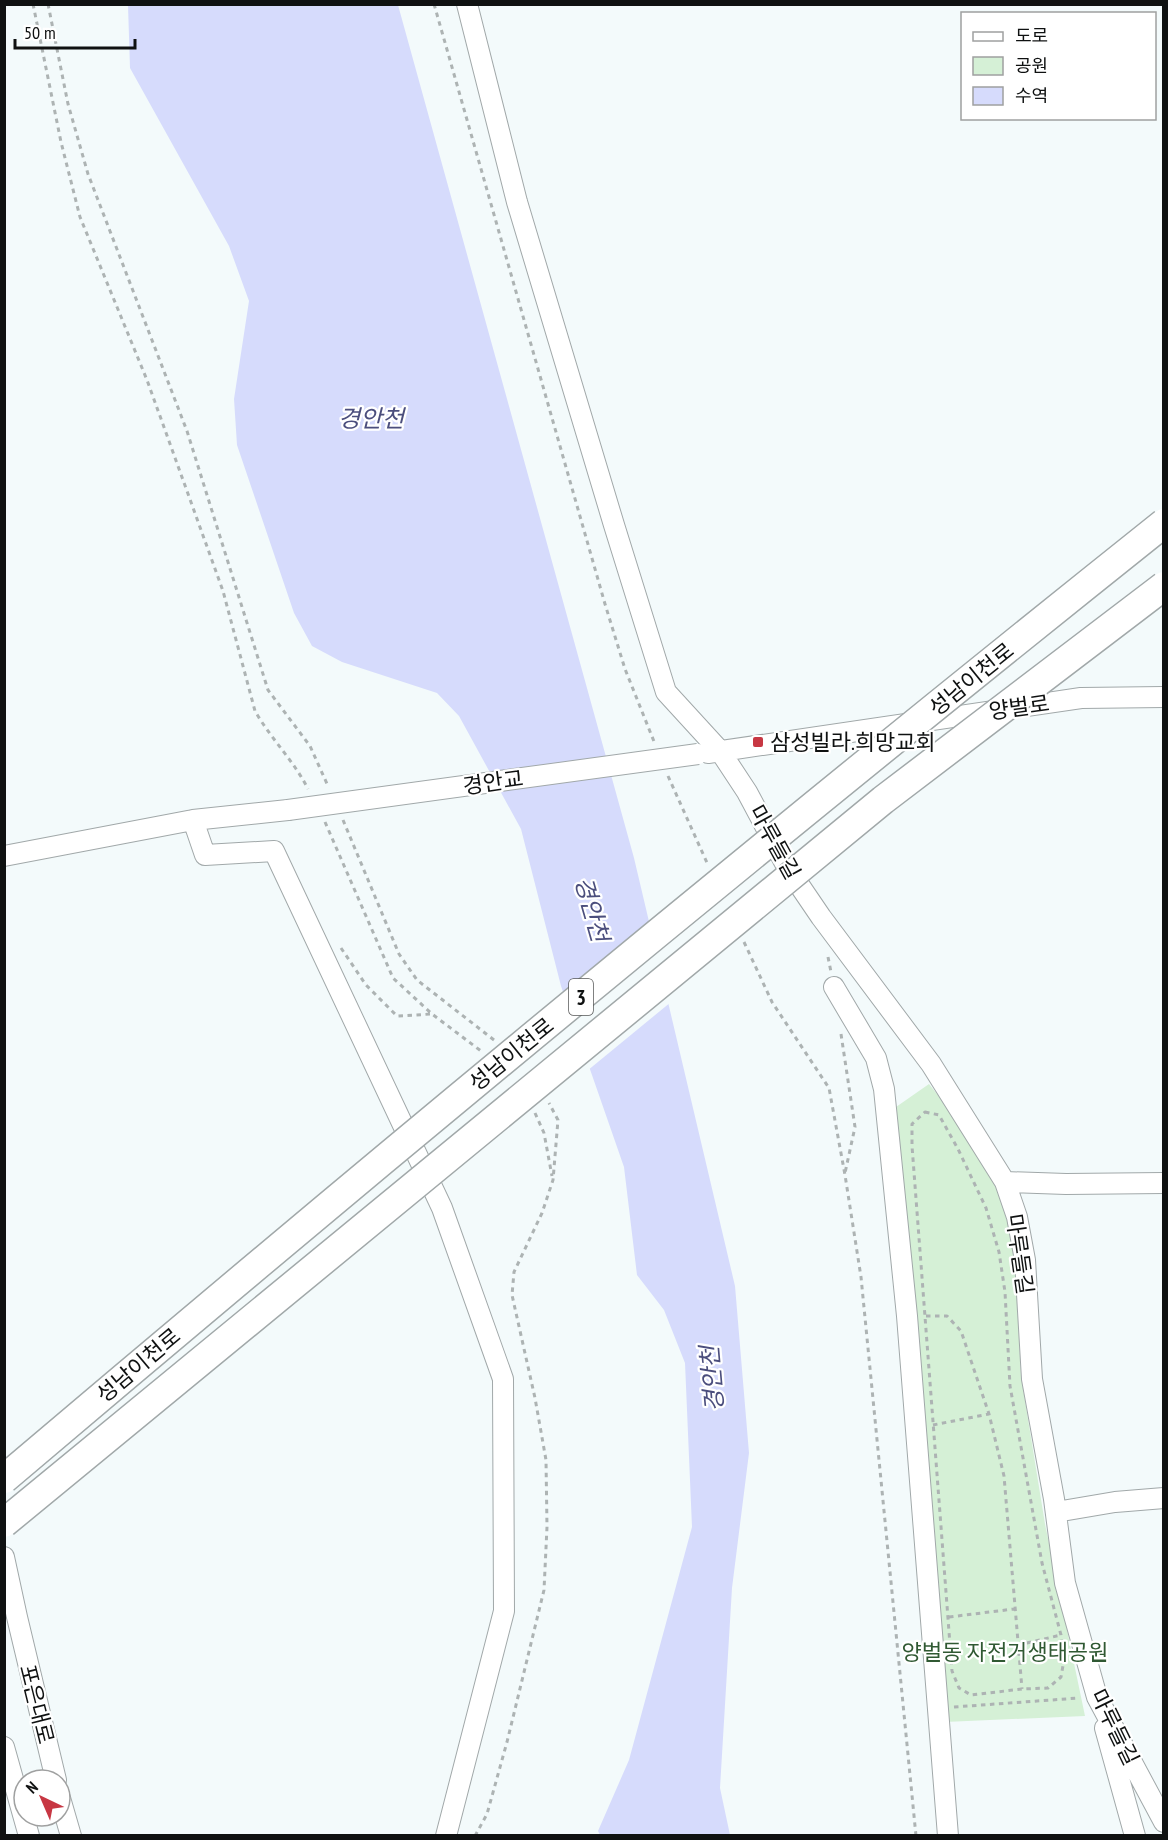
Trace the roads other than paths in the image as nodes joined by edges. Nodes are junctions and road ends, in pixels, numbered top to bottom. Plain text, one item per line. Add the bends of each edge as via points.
1 (467, 4) edge
2 (1164, 524) edge
3 (1164, 586) edge
4 (1164, 697) edge
5 (720, 751) junction
6 (698, 754) joint
7 (193, 820) junction
8 (6, 856) edge
9 (834, 987) road end
10 (1005, 1182) junction
11 (1164, 1183) edge
12 (4, 1479) edge
13 (1164, 1498) edge
14 (1056, 1512) junction
15 (4, 1523) edge
16 (4, 1557) edge
17 (1097, 1697) junction
18 (4, 1748) edge
19 (53, 1768) edge
20 (1164, 1822) edge
21 (29, 1836) edge
22 (446, 1836) edge
23 (948, 1836) edge
24 (1135, 1836) edge

1 - 5 street, 마루들길 via 517,202 666,692
2 - 12 highway, 성남이천로 / 3, bridge via 288,1238
3 - 15 highway, 성남이천로 / 3, bridge via 883,801
4 - 5 street, 양벌로 via 1081,698
5 - 6 street, 양벌로
5 - 10 street, 마루들길 via 787,867 932,1064
6 - 7 street, 경안교, bridge
7 - 8 street, 경안교
7 - 22 street via 205,855 274,851 442,1208 503,1380 504,1611
9 - 23 street via 876,1058 884,1089 916,1316 937,1708
10 - 11 street
10 - 14 street, 마루들길 via 1025,1260 1032,1379
13 - 14 street
14 - 17 street, 마루들길 via 1065,1583
16 - 19 street, 포은대로
17 - 20 street, 마루들길
17 - 24 street
18 - 21 street

